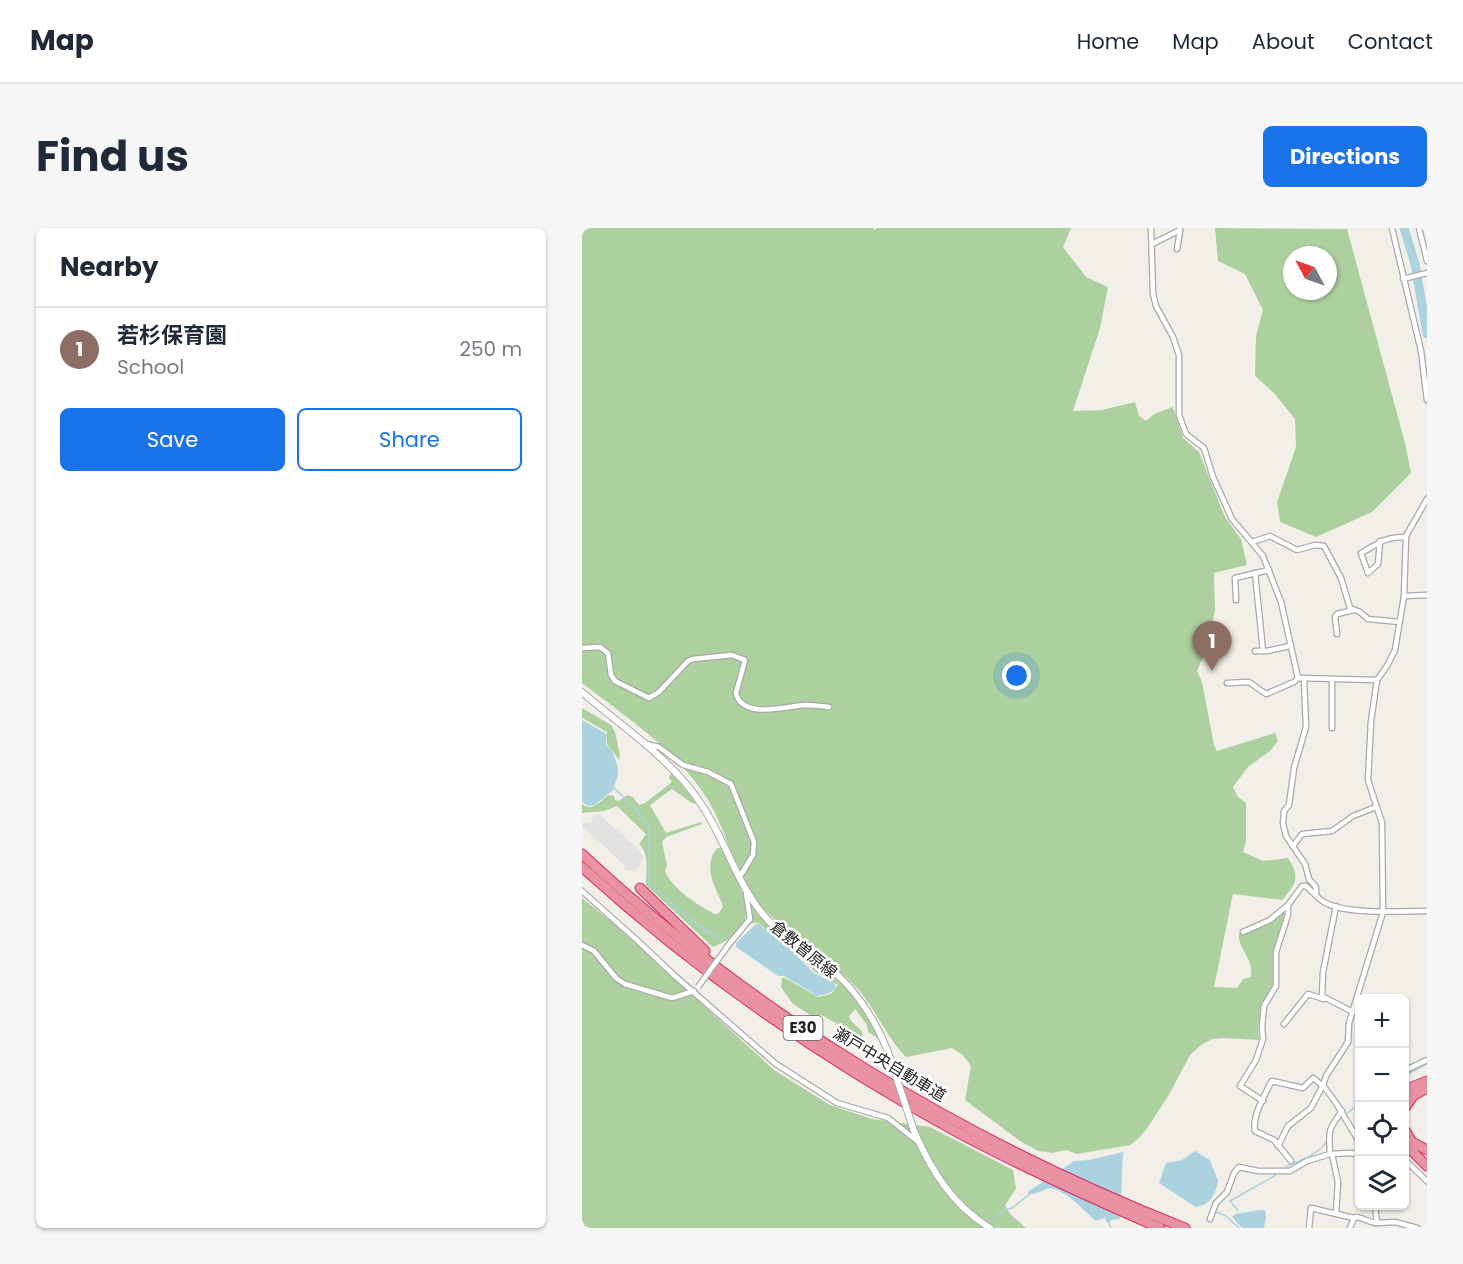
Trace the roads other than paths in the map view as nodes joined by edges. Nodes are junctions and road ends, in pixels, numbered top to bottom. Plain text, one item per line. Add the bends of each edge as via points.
1 (1151, 228) edge
2 (1392, 228) edge
3 (1419, 228) edge
4 (1180, 229) edge
5 (1152, 244) junction
6 (1177, 249) dead end
7 (1427, 261) edge
8 (1427, 273) edge
9 (1404, 279) junction
10 (1427, 400) edge
11 (1427, 499) edge
12 (1406, 537) junction
13 (1380, 541) junction
14 (1252, 542) junction
15 (1269, 570) junction
16 (1256, 573) junction
17 (1427, 595) edge
18 (1404, 596) junction
19 (1236, 600) dead end
20 (1354, 610) junction
21 (1400, 622) junction
22 (1337, 634) dead end
23 (1290, 646) junction
24 (582, 648) edge
25 (1255, 651) dead end
26 (1263, 651) junction
27 (1301, 679) junction
28 (1332, 679) junction
29 (1377, 680) junction
30 (1227, 682) dead end
31 (582, 692) edge
32 (829, 707) dead end
33 (1332, 728) dead end
34 (643, 744) junction
35 (1376, 807) junction
36 (1293, 846) junction
37 (582, 854) edge
38 (582, 870) edge
39 (739, 878) junction
40 (640, 888) dead end
41 (582, 891) edge
42 (746, 893) junction
43 (1316, 895) junction
44 (1288, 905) junction
45 (1336, 906) junction
46 (1427, 911) edge
47 (1383, 912) junction
48 (1243, 932) dead end
49 (582, 945) edge
50 (731, 978) junction
51 (696, 989) junction
52 (1326, 999) junction
53 (1353, 1012) junction
54 (1284, 1024) dead end
55 (1427, 1060) edge
56 (1409, 1069) edge
57 (1427, 1081) edge
58 (1323, 1086) junction
59 (1427, 1088) edge
60 (1409, 1090) edge
61 (1263, 1101) junction
62 (1409, 1102) edge
63 (1342, 1112) junction
64 (1355, 1135) edge
65 (1409, 1137) edge
66 (919, 1143) junction
67 (1278, 1146) junction
68 (1409, 1148) edge
69 (1427, 1150) edge
70 (1331, 1154) junction
71 (1355, 1154) edge
72 (1291, 1161) dead end
73 (1409, 1164) edge
74 (1427, 1166) edge
75 (1044, 1171) junction
76 (1427, 1181) edge
77 (1375, 1210) edge
78 (1139, 1214) junction
79 (1336, 1214) junction
80 (1354, 1218) junction
81 (1210, 1219) dead end
82 (1377, 1223) junction
83 (1183, 1227) edge
84 (990, 1228) edge
85 (1160, 1228) edge
86 (1310, 1228) edge
87 (1350, 1228) edge
88 (1417, 1228) edge

1 - 5 street
2 - 9 street
3 - 7 street
4 - 5 street
4 - 6 street
5 - 14 street via 1153,294 1179,355 1179,415 1186,434 1204,448 1232,519
8 - 9 street
9 - 10 street via 1421,351
11 - 12 street
12 - 13 street
12 - 18 street
13 - 13 street via 1378,564 1368,573 1361,553
14 - 15 street
14 - 20 street via 1270,536 1297,550 1324,546 1341,578 1348,605
15 - 16 street
15 - 23 street via 1281,602
16 - 19 street via 1235,578
16 - 26 street
17 - 18 street
18 - 21 street
20 - 21 street via 1368,619
20 - 22 street via 1335,617
21 - 29 street via 1395,650
23 - 26 street
23 - 27 street
24 - 32 street via 603,648 615,681 649,698 688,661 732,655 745,660 736,693 745,705 762,710 804,705
25 - 26 street
27 - 28 street
27 - 30 street via 1266,694 1249,682
27 - 36 street via 1306,727 1283,823
28 - 29 street
28 - 33 street
29 - 35 street via 1367,765
31 - 34 street, 倉敷曽原線
34 - 39 street, 倉敷曽原線 via 696,795
34 - 39 street via 659,747 683,765 731,784 754,842 753,855
35 - 36 street via 1353,816 1332,831 1302,834
35 - 47 street via 1382,823
36 - 43 street via 1316,887
37 - 50 highway, 瀬戸中央自動車道 / E30 via 651,916
38 - 75 highway, 瀬戸中央自動車道 / E30 via 740,996 802,1039 956,1131
39 - 42 street, 倉敷曽原線
40 - 50 highway
41 - 51 street via 675,976
42 - 51 street, bridge via 750,919
42 - 66 street, 倉敷曽原線, bridge via 768,921 825,964 854,990 871,1013
43 - 44 street via 1302,886
43 - 45 street
44 - 48 street via 1270,920
44 - 61 street via 1276,952 1276,986 1264,1006 1263,1039 1240,1086
45 - 47 street
45 - 52 street via 1323,972 1322,996
46 - 47 street
47 - 53 street
49 - 51 street via 594,951 615,978 625,984 672,998
50 - 75 highway, 瀬戸中央自動車道 / E30 via 895,1087
51 - 66 street via 788,1073 837,1103 888,1118
52 - 53 street
52 - 54 street via 1308,994
53 - 58 street via 1348,1042
55 - 56 street
57 - 60 highway
58 - 61 street via 1313,1078 1303,1088 1272,1081
58 - 63 street
58 - 67 street via 1311,1108 1288,1126
59 - 62 highway
61 - 67 street via 1255,1131
63 - 64 street
63 - 70 street via 1328,1133
65 - 69 highway
66 - 84 street, 倉敷曽原線 via 956,1202
67 - 72 street
68 - 74 highway
70 - 71 street
70 - 79 street via 1338,1182
70 - 81 street via 1290,1171 1239,1167
73 - 76 street
75 - 78 highway, 瀬戸中央自動車道 / E30
77 - 82 street
78 - 83 highway, 瀬戸中央自動車道 / E30
78 - 85 highway, 瀬戸中央自動車道 / E30
79 - 80 street
79 - 86 street via 1311,1208
80 - 82 street
80 - 87 street
82 - 88 street via 1395,1222

